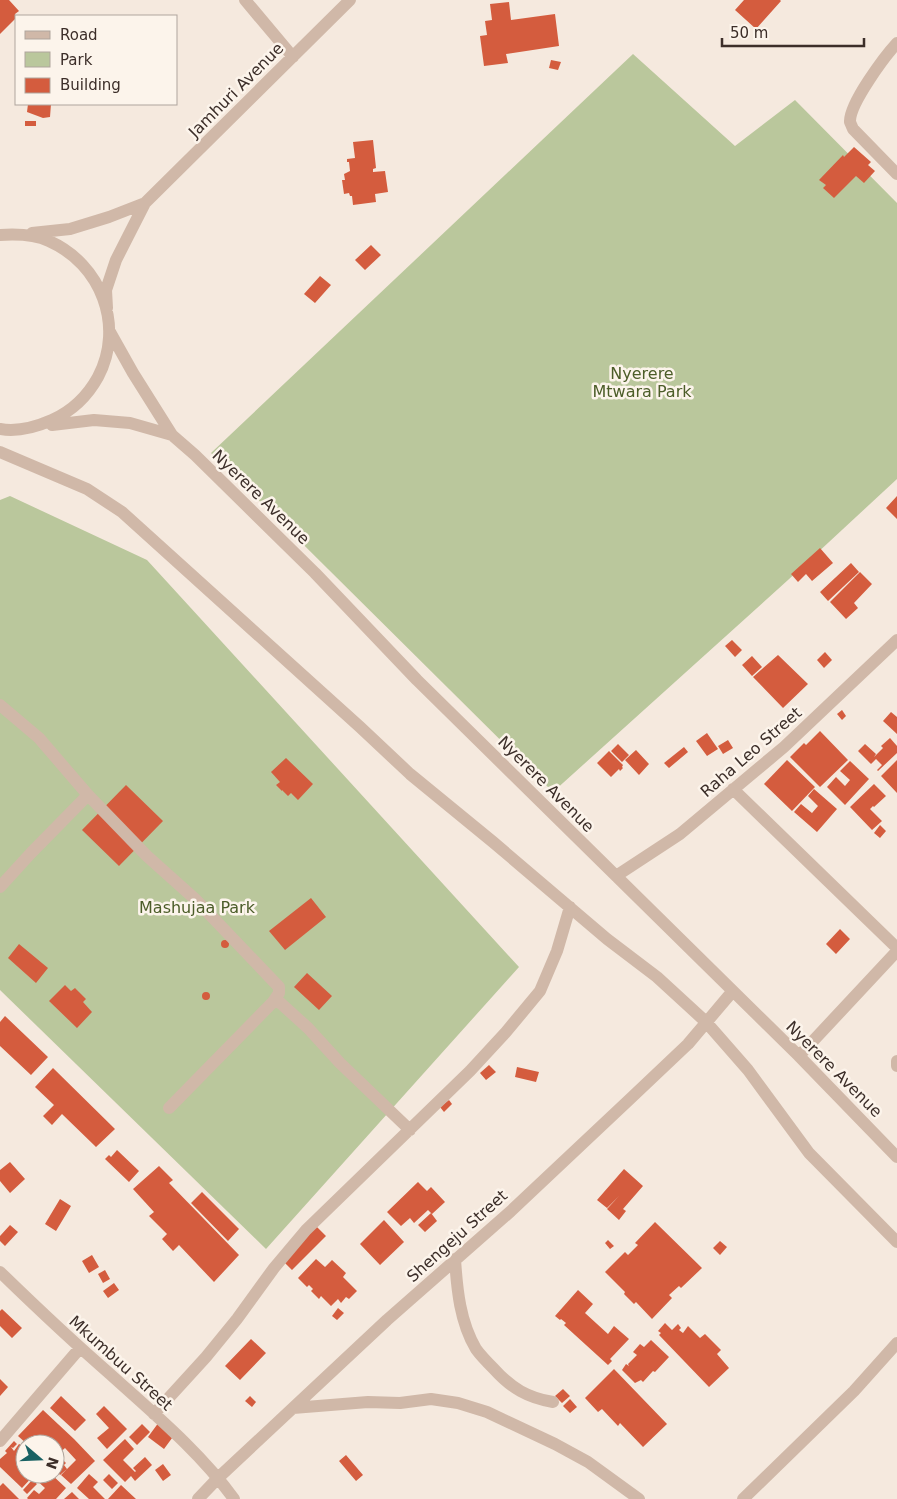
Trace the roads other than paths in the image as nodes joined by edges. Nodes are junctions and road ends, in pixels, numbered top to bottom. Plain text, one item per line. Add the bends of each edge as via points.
1 (245, 0) edge
2 (350, 0) edge
3 (897, 43) edge
4 (293, 57) junction
5 (897, 174) edge
6 (145, 202) junction
7 (17, 234) junction
8 (0, 235) edge
9 (107, 308) junction
10 (110, 332) junction
11 (36, 427) junction
12 (0, 429) edge
13 (172, 435) junction
14 (0, 452) edge
15 (897, 640) edge
16 (0, 705) edge
17 (733, 789) junction
18 (88, 796) junction
19 (616, 876) junction
20 (0, 887) edge
21 (570, 907) junction
22 (897, 949) edge
23 (732, 992) junction
24 (276, 999) junction
25 (706, 1022) junction
26 (799, 1056) junction
27 (897, 1061) edge
28 (897, 1066) edge
29 (170, 1108) dead end
30 (410, 1130) junction
31 (897, 1156) edge
32 (897, 1242) edge
33 (455, 1260) junction
34 (0, 1272) edge
35 (897, 1343) edge
36 (80, 1348) junction
37 (553, 1402) dead end
38 (293, 1408) junction
39 (154, 1414) junction
40 (0, 1441) edge
41 (218, 1478) junction
42 (198, 1499) edge
43 (234, 1499) edge
44 (639, 1499) edge
45 (743, 1499) edge

1 - 4 street
2 - 4 street, Jamhuri Avenue
3 - 5 street via 856,103 850,122
4 - 6 street, Jamhuri Avenue
6 - 7 street via 70,229
6 - 9 street via 116,260 106,290
7 - 8 street
7 - 9 street via 48,240 74,256 95,279
9 - 10 street
10 - 11 street via 105,364 89,392 65,414
10 - 13 street
11 - 12 street
11 - 13 street via 94,420 130,423
13 - 19 street, Nyerere Avenue via 315,573 393,656
14 - 21 street via 87,489 122,512 410,774
15 - 17 street, Raha Leo Street via 784,747
16 - 18 street via 39,738
17 - 19 street, Raha Leo Street via 680,834
17 - 22 street
18 - 20 street
18 - 24 street via 276,982 279,993
19 - 23 street, Nyerere Avenue
21 - 25 street via 657,977
21 - 30 street via 540,991 470,1071
22 - 26 street
23 - 25 street, Shengeju Street
23 - 26 street, Nyerere Avenue
24 - 29 street
24 - 30 street
25 - 32 street via 748,1070 809,1153
25 - 33 street, Shengeju Street via 688,1044
26 - 31 street, Nyerere Avenue
27 - 28 street
30 - 39 street via 306,1230 237,1319
33 - 37 street via 458,1297 476,1349 511,1386 529,1397
33 - 38 street, Shengeju Street
34 - 36 street, Mkumbuu Street
35 - 45 street via 854,1391
36 - 39 street, Mkumbuu Street
36 - 40 street
38 - 41 street, Shengeju Street
38 - 44 street via 431,1399 458,1403 487,1412 564,1449
39 - 41 street, Mkumbuu Street
41 - 42 street, Shengeju Street
41 - 43 street, Mkumbuu Street

